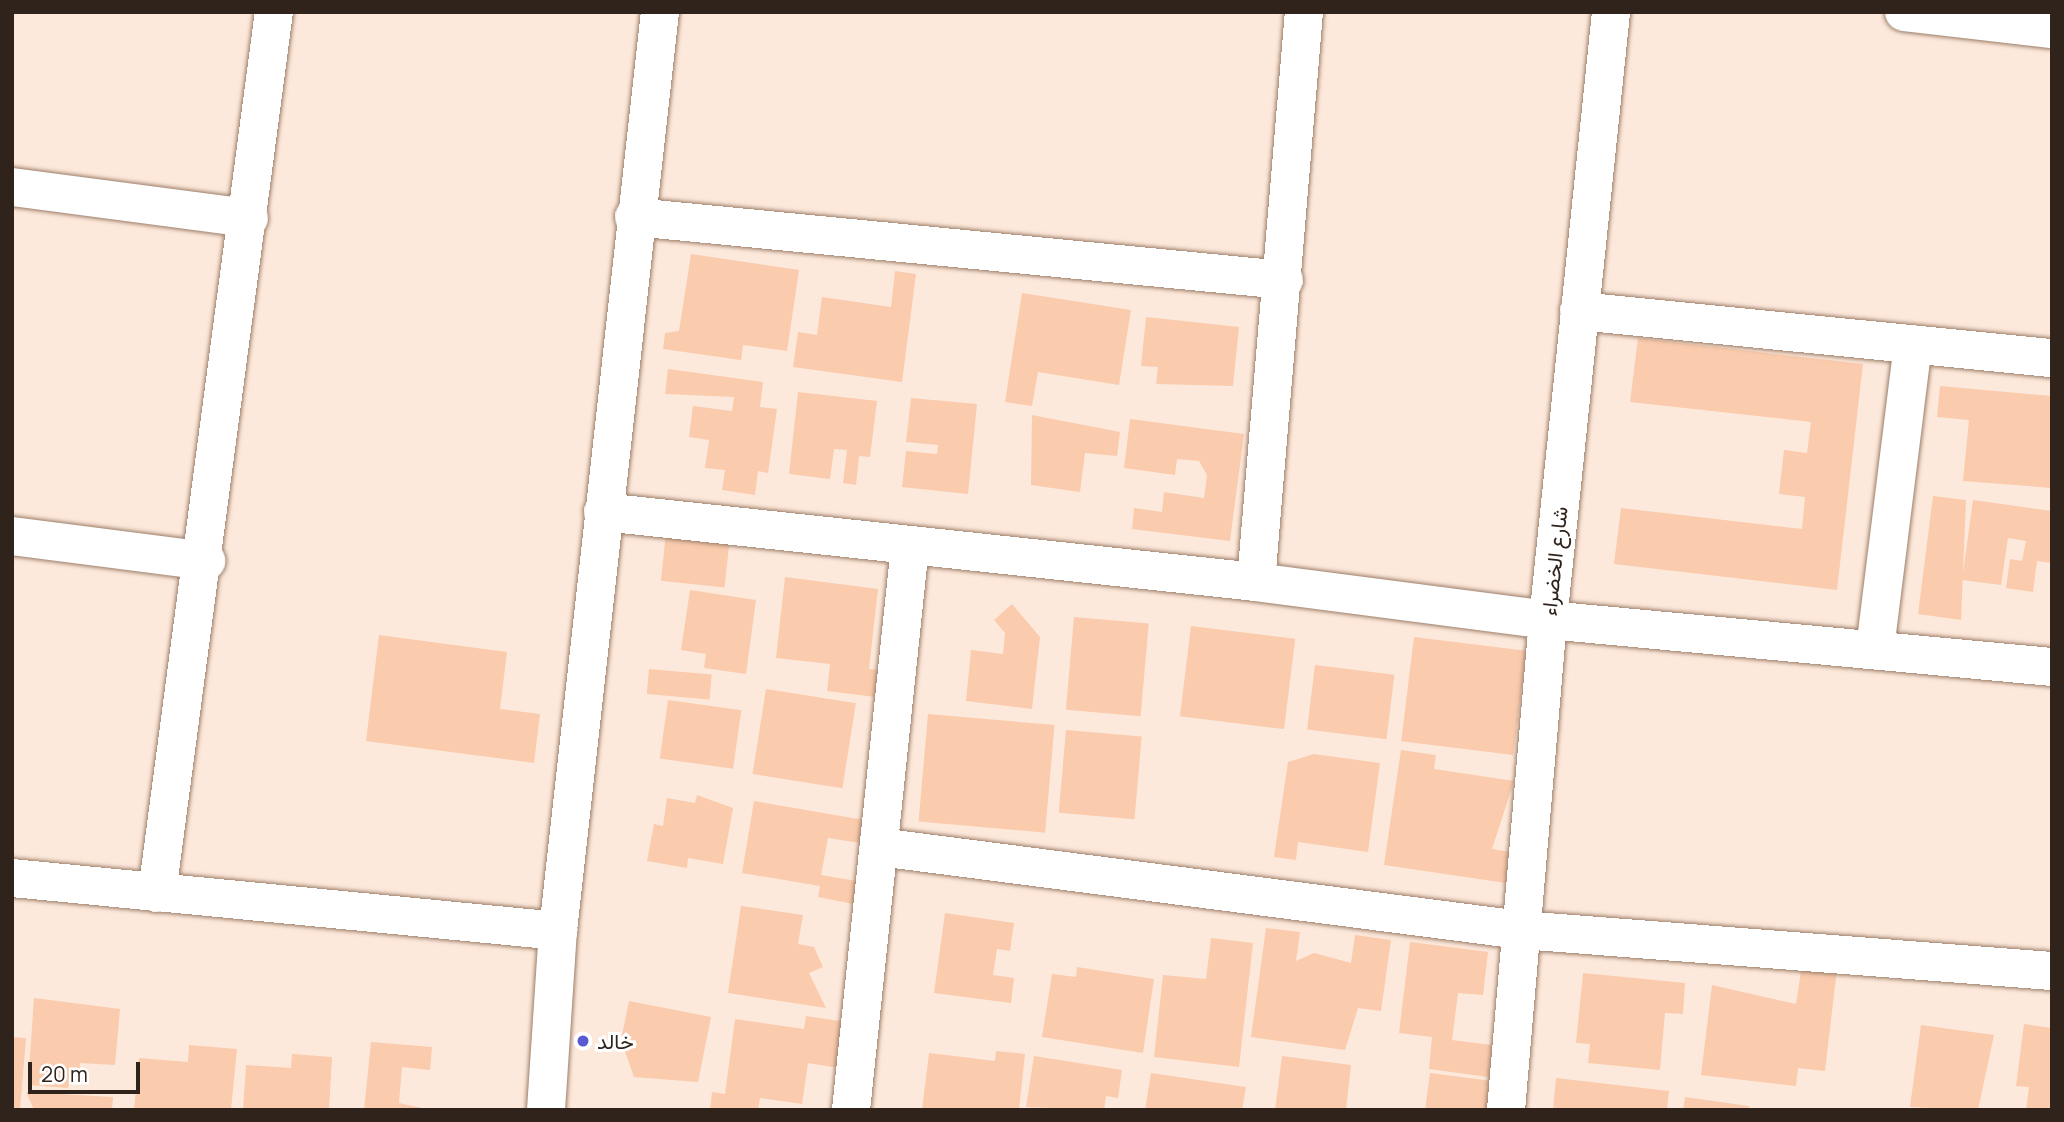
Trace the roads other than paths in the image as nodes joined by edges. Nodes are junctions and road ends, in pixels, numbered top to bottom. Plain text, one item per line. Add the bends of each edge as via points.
1 (274, 12) edge
2 (660, 12) edge
3 (1304, 12) edge
4 (1611, 12) edge
5 (1905, 12) edge
6 (2052, 29) edge
7 (12, 187) edge
8 (634, 217) junction
9 (249, 218) junction
10 (1284, 280) junction
11 (1579, 311) junction
12 (1913, 344) junction
13 (2052, 358) edge
14 (603, 512) junction
15 (12, 536) edge
16 (910, 546) junction
17 (206, 561) junction
18 (1256, 582) junction
19 (1548, 620) junction
20 (1875, 649) junction
21 (2052, 667) edge
22 (879, 847) junction
23 (12, 878) edge
24 (157, 893) junction
25 (1521, 930) junction
26 (558, 932) junction
27 (2052, 971) edge
28 (546, 1110) edge
29 (851, 1110) edge
30 (1506, 1110) edge

1 - 9 street
2 - 8 street
3 - 10 street
4 - 11 street, شارع الخضراء
5 - 6 street
7 - 9 street
8 - 10 street
8 - 14 street
9 - 17 street
10 - 18 street
11 - 12 street
11 - 19 street, شارع الخضراء
12 - 13 street
12 - 20 street
14 - 16 street
14 - 26 street
15 - 17 street
16 - 18 street
16 - 22 street
17 - 24 street
18 - 19 street
19 - 20 street
19 - 25 street, شارع الخضراء
20 - 21 street
22 - 25 street
22 - 29 street
23 - 24 street
24 - 26 street
25 - 27 street
25 - 30 street, شارع الخضراء
26 - 28 street

